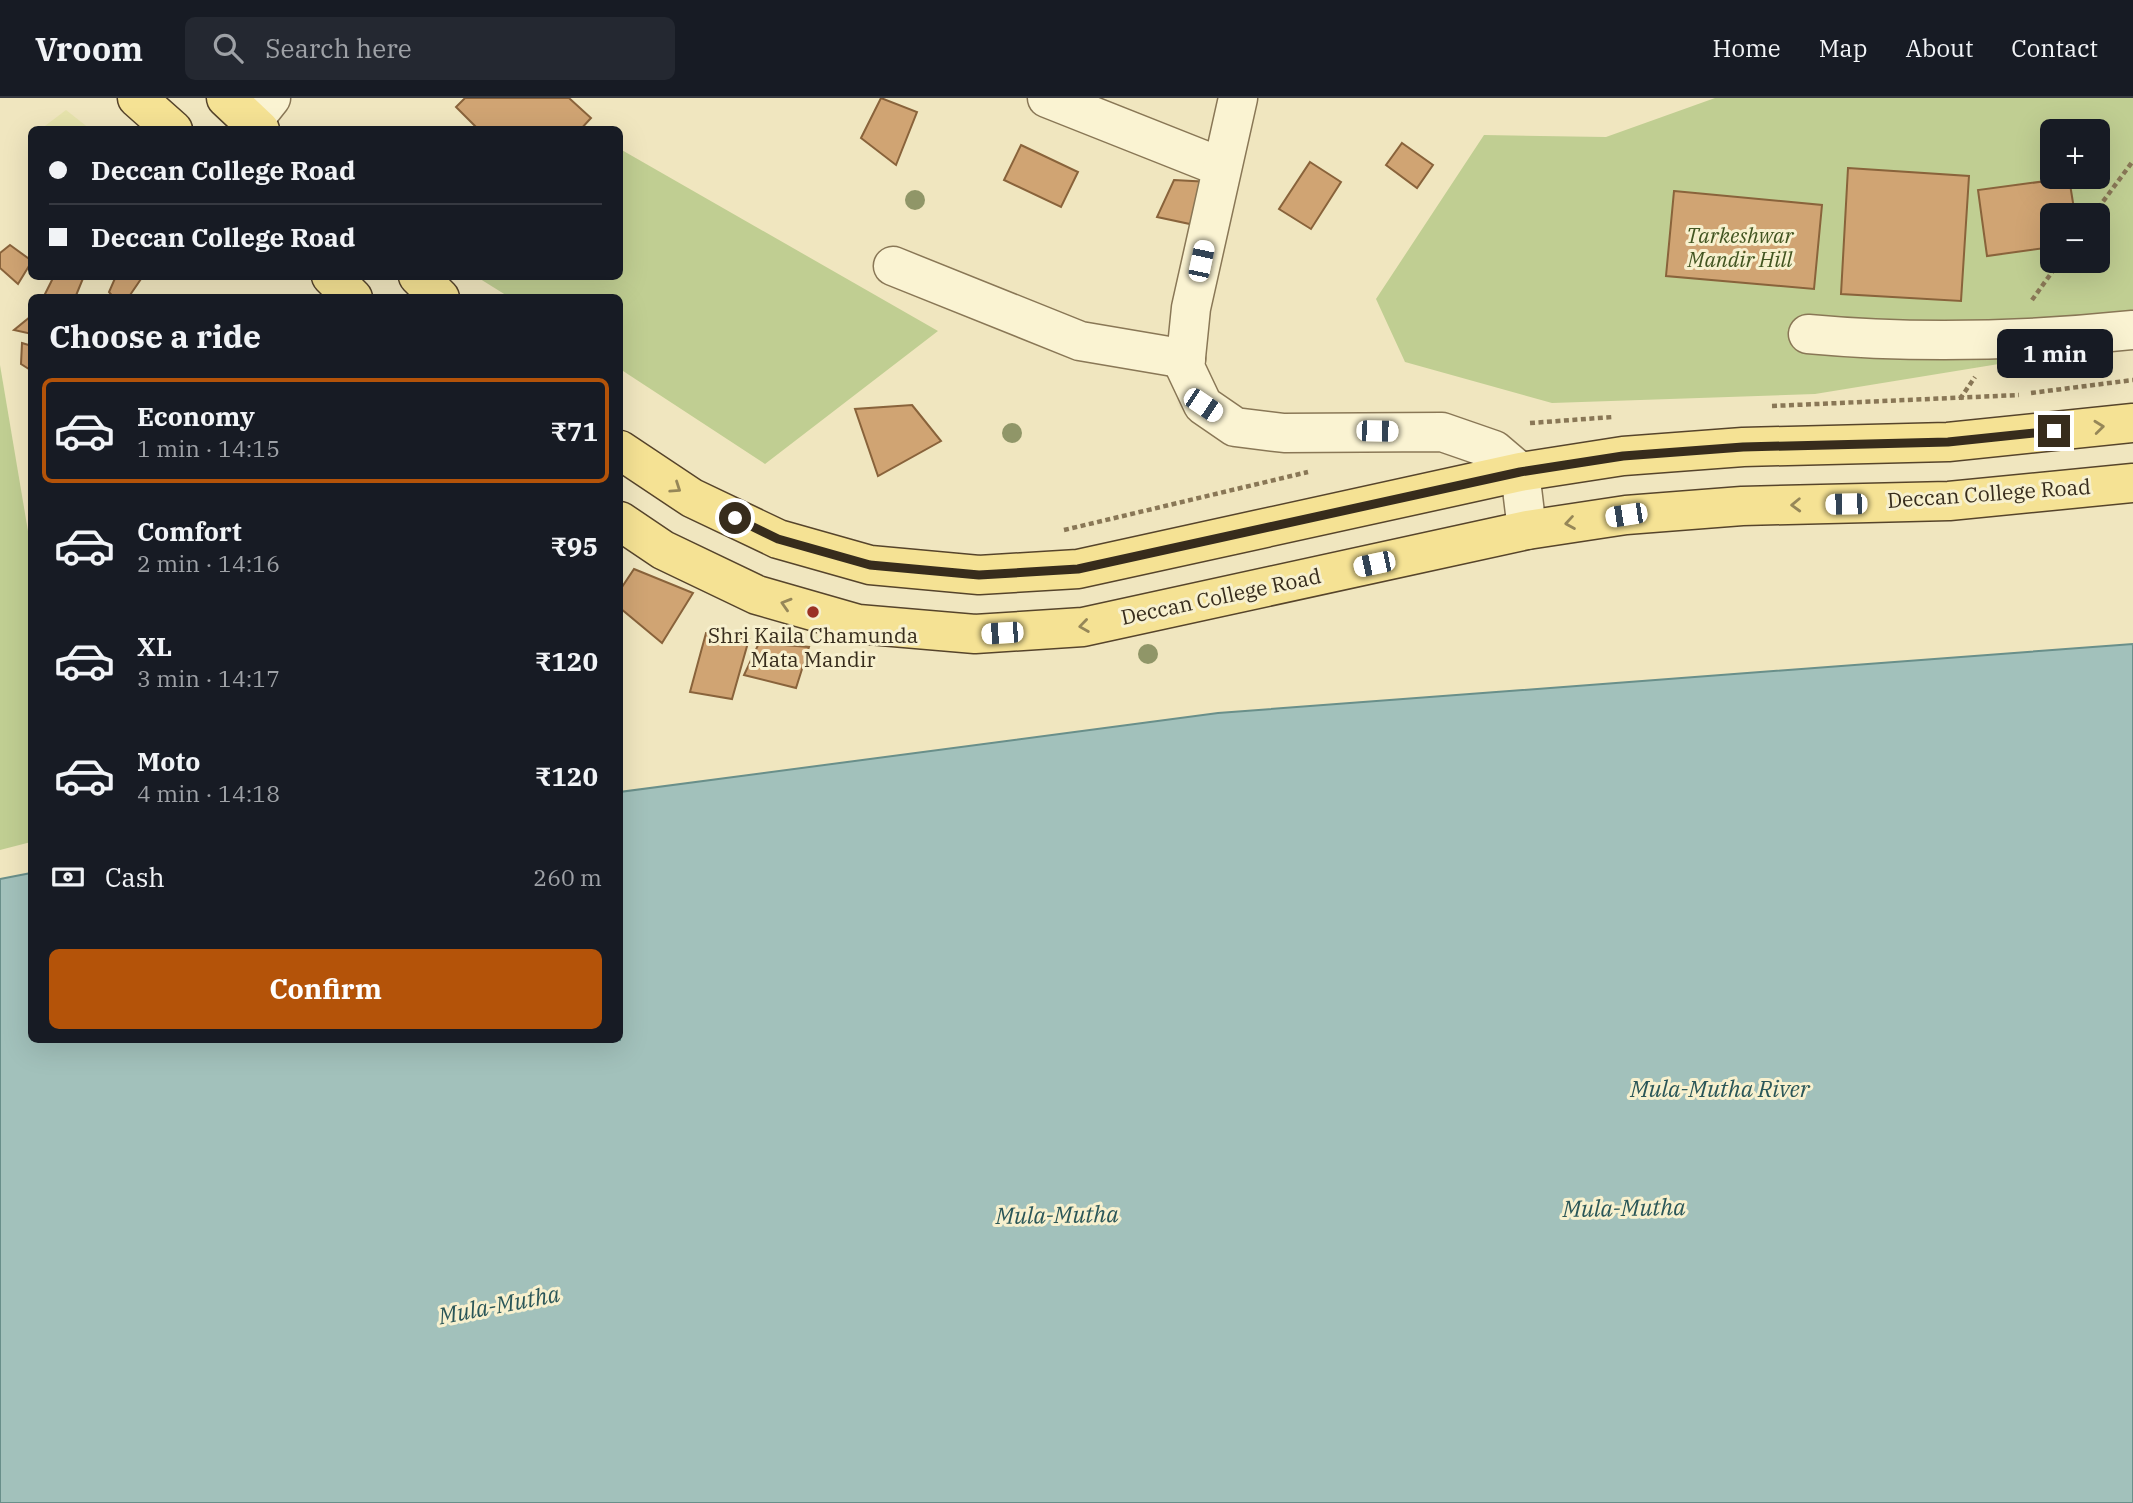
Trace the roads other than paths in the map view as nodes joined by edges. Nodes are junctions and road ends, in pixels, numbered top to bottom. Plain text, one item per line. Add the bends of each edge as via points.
1 (137, 98) edge
2 (1047, 98) edge
3 (1238, 98) edge
4 (168, 126) edge
5 (1221, 167) junction
6 (893, 266) dead end
7 (335, 280) edge
8 (422, 280) edge
9 (349, 294) edge
10 (436, 294) edge
11 (2133, 330) edge
12 (1808, 334) dead end
13 (1186, 359) junction
14 (2133, 423) edge
15 (623, 452) edge
16 (1520, 472) junction
17 (2133, 482) edge
18 (623, 523) edge
19 (1527, 530) junction

1 - 4 main road
2 - 5 street
3 - 5 street
5 - 13 street via 1191,308
6 - 13 street via 1080,341
7 - 9 main road
8 - 10 main road
11 - 12 street via 1956,340 1869,340
13 - 16 street via 1185,367 1203,405 1236,427 1283,433 1442,432 1494,450
16 -> 14 main road via 1623,456 1743,447 1948,442
15 -> 16 main road via 692,498 778,539 870,565 979,575 1078,569
16 - 19 street
17 -> 19 main road, Deccan College Road via 1949,501 1742,506 1626,515
19 -> 18 main road, Deccan College Road via 1083,627 975,634 858,624 757,595 663,550

